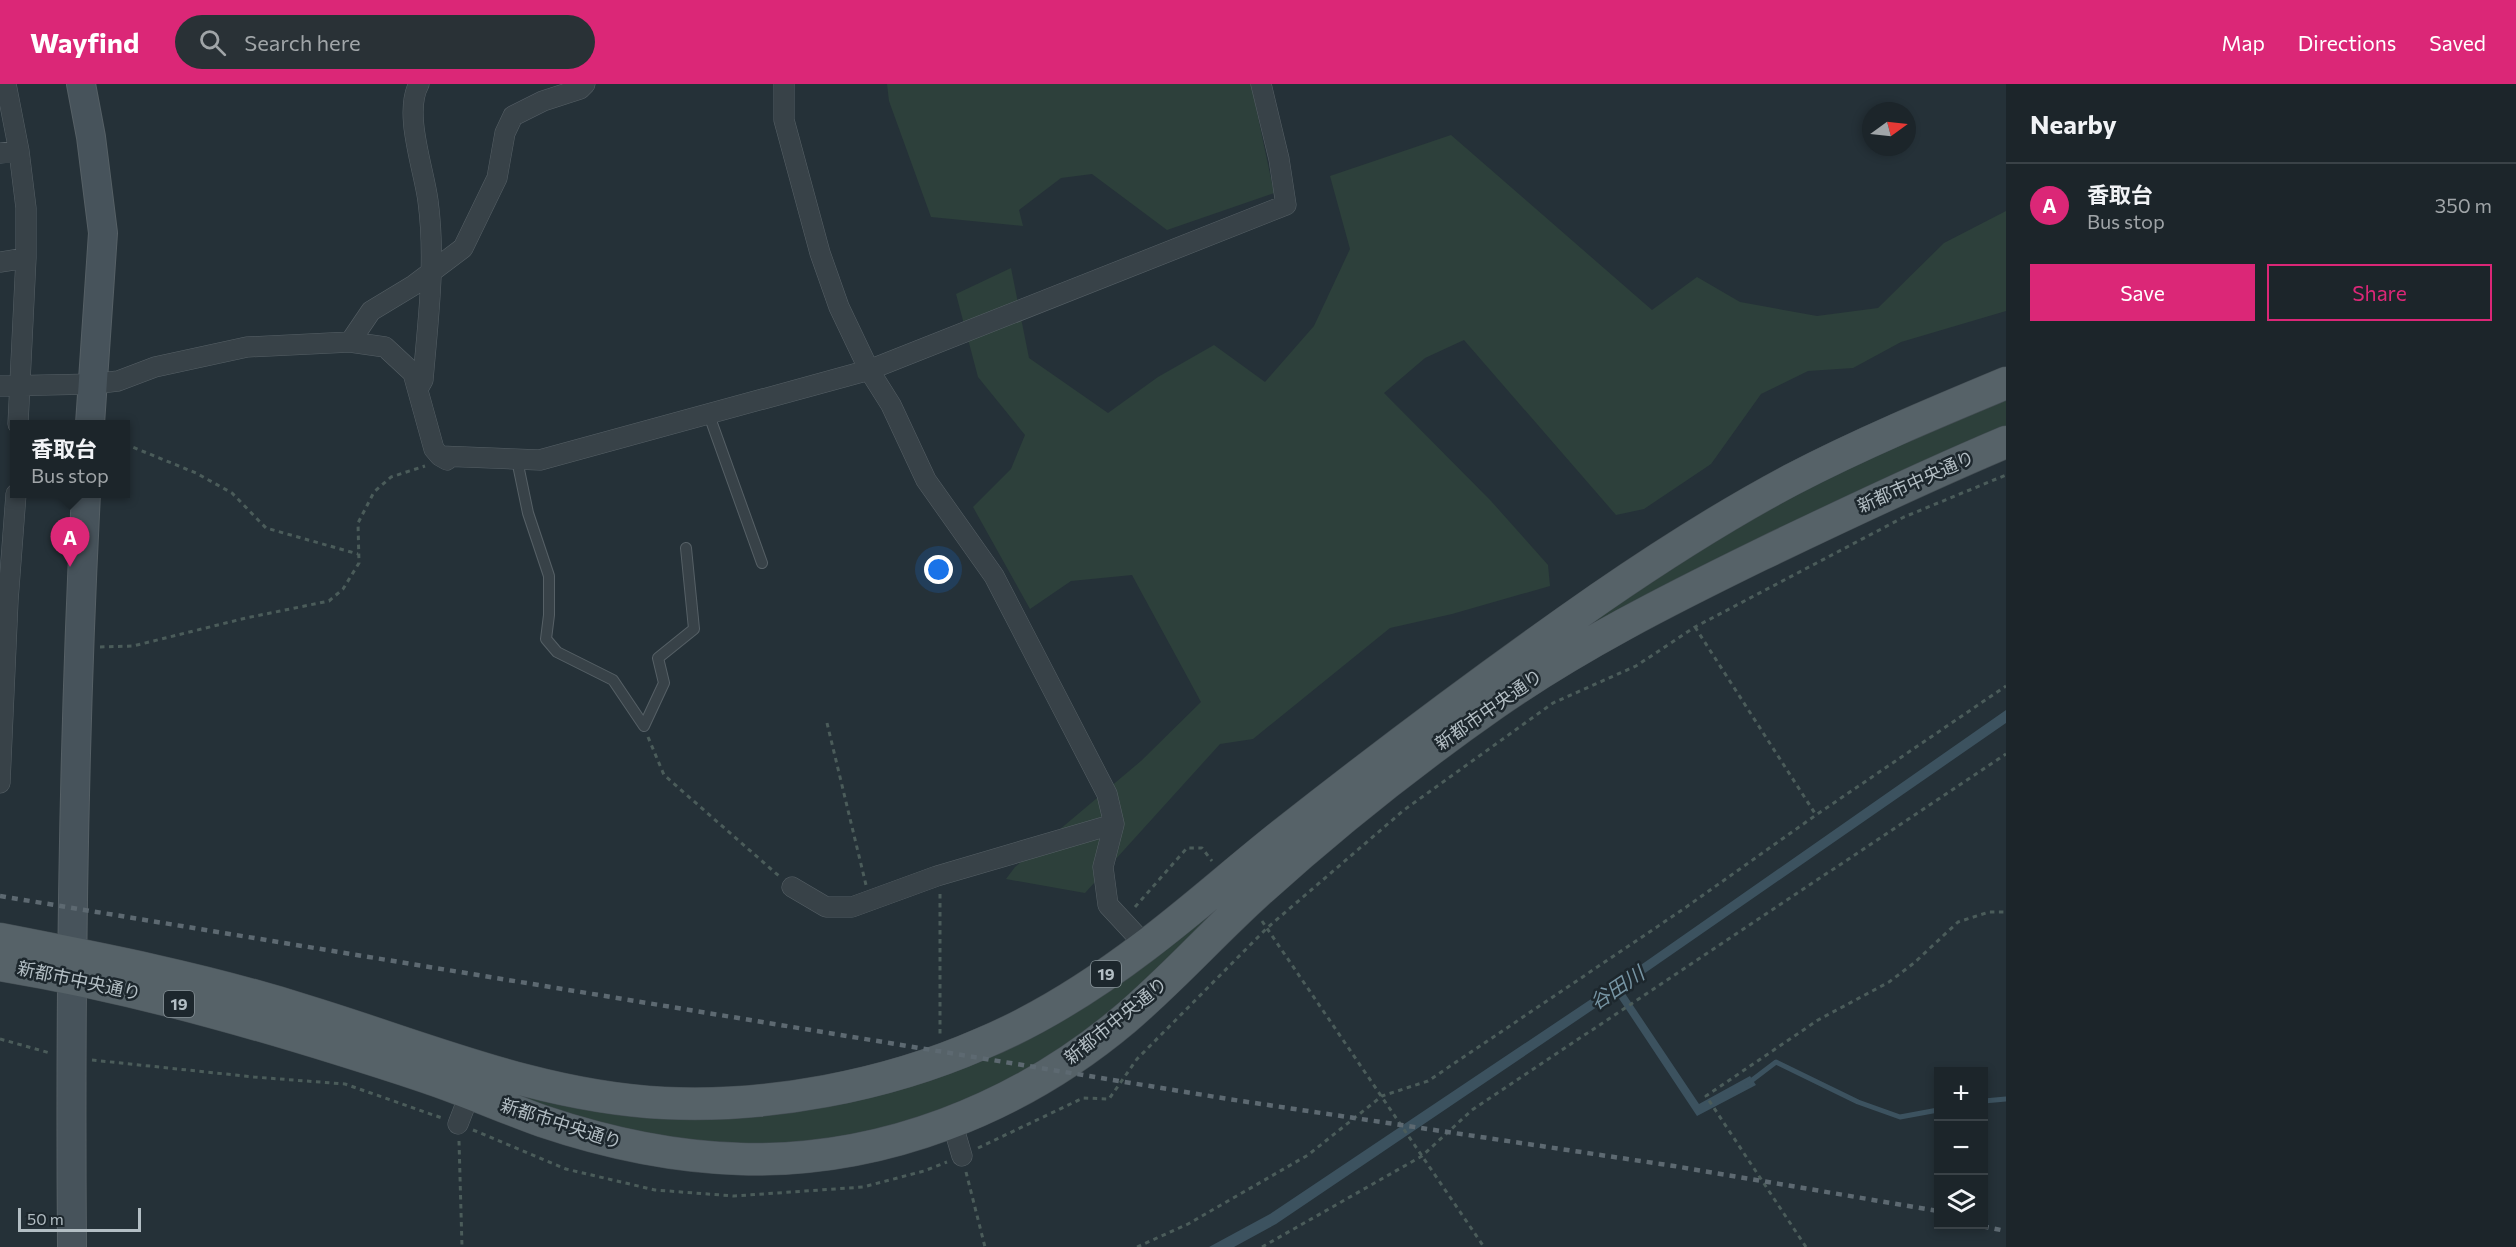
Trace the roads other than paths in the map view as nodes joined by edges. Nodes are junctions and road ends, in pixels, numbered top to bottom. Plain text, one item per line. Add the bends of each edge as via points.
1 (6, 84) edge
2 (81, 84) edge
3 (419, 84) edge
4 (585, 84) edge
5 (784, 84) edge
6 (1261, 84) edge
7 (9, 152) edge
8 (26, 258) junction
9 (0, 262) edge
10 (433, 272) junction
11 (350, 342) junction
12 (869, 370) junction
13 (2006, 383) edge
14 (92, 384) junction
15 (9, 386) edge
16 (418, 389) junction
17 (709, 415) junction
18 (17, 420) edge
19 (90, 420) edge
20 (2006, 442) edge
21 (518, 459) junction
22 (11, 498) edge
23 (86, 498) edge
24 (686, 548) dead end
25 (762, 563) dead end
26 (4, 601) edge
27 (2, 697) edge
28 (0, 783) edge
29 (1114, 824) junction
30 (792, 887) road end
31 (0, 939) edge
32 (1146, 946) junction
33 (0, 965) edge
34 (71, 966) junction
35 (470, 1093) junction
36 (952, 1122) junction
37 (458, 1124) road end
38 (962, 1156) road end
39 (72, 1247) edge

1 - 7 street
2 - 14 street via 92,137 103,233
3 - 10 street via 414,94 414,124 428,201
4 - 10 street via 513,116 505,133 497,178 463,248
5 - 12 street via 784,120 820,253 839,307
6 - 12 street via 1286,206
7 - 8 street via 26,208
8 - 9 street
8 - 15 street
10 - 11 street via 371,311
10 - 16 street via 423,380
11 - 14 street via 247,347 154,367 118,381
11 - 16 street via 385,347 413,373
12 - 17 street
12 - 29 street via 891,405 926,480 994,576 1107,794
13 - 32 main road, 新都市中央通り / 19 via 1791,480 1603,596 1286,832
14 - 15 street
14 - 19 street
15 - 18 street
16 - 21 street via 434,449 443,458
17 - 21 street via 540,460
17 - 25 lane
20 - 36 main road, 新都市中央通り / 19 via 1901,487 1730,570 1616,628 1543,672 1451,735 1331,828 1126,1018 1074,1059 1018,1092
21 - 24 lane via 528,513 549,576 546,639 557,652 614,680 644,726 664,683 658,658 694,629
22 - 26 street
23 - 34 street via 78,648
26 - 27 street
27 - 28 street
29 - 30 street via 937,876 852,907 826,907
29 - 32 street via 1103,867 1108,906
31 - 34 main road, 新都市中央通り / 19
32 - 34 main road, 新都市中央通り / 19 via 1038,1015 943,1060 827,1092 749,1102 670,1104 583,1095 474,1067 211,983
33 - 34 main road, 新都市中央通り / 19
34 - 35 main road, 新都市中央通り / 19 via 130,991 286,1032
34 - 39 street
35 - 36 main road, 新都市中央通り / 19 via 605,1141 723,1158 802,1157 869,1147
35 - 37 street
36 - 38 street

